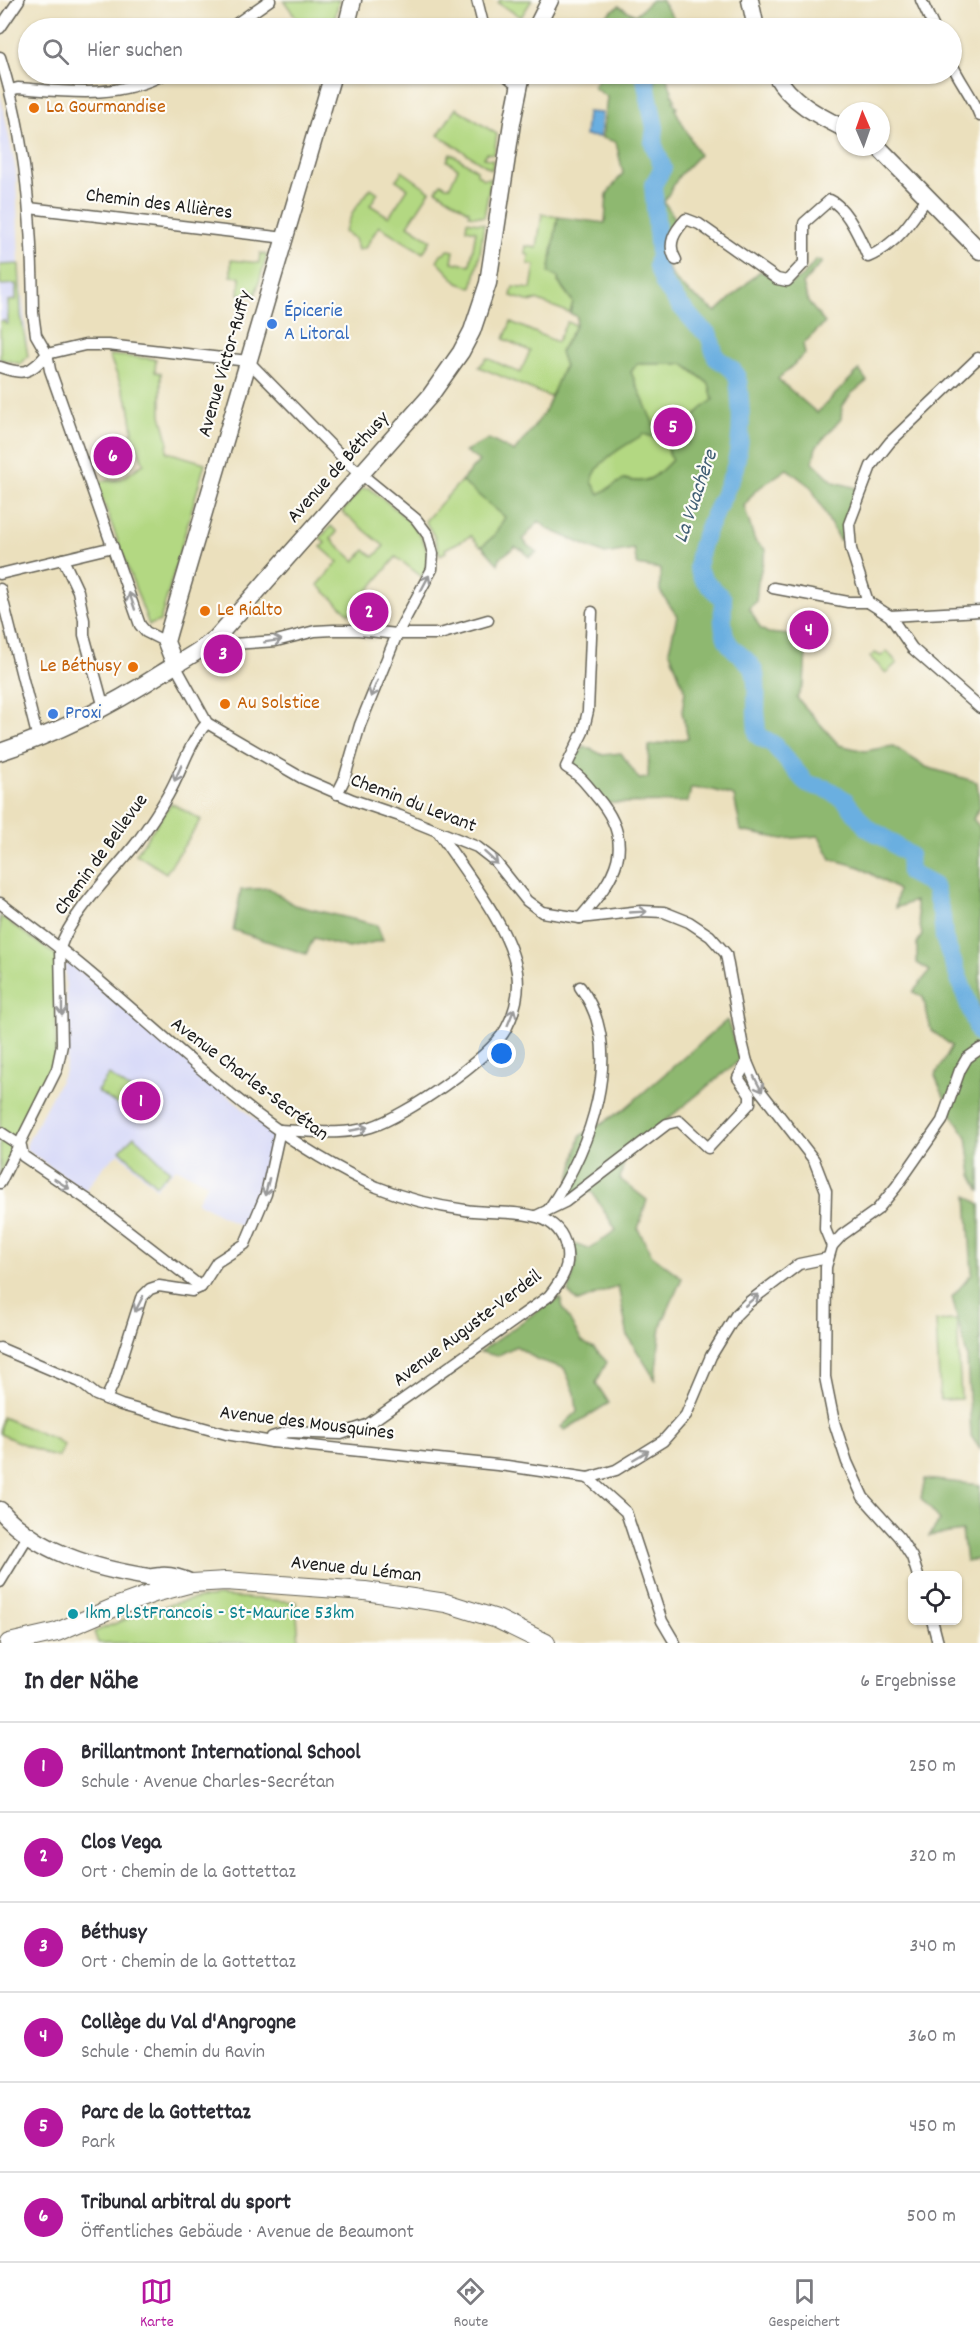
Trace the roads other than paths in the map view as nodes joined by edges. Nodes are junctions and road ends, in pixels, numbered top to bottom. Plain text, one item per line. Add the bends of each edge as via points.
1 (19, 0) edge
2 (270, 0) edge
3 (352, 0) edge
4 (477, 0) edge
5 (550, 0) edge
6 (750, 0) edge
7 (921, 0) edge
8 (244, 18) edge
9 (348, 18) edge
10 (481, 18) edge
11 (541, 18) edge
12 (754, 18) edge
13 (929, 18) edge
14 (0, 28) edge
15 (0, 57) edge
16 (141, 84) edge
17 (330, 84) edge
18 (519, 84) edge
19 (781, 84) edge
20 (961, 84) edge
21 (10, 90) junction
22 (980, 116) edge
23 (836, 124) edge
24 (887, 156) edge
25 (928, 196) junction
26 (29, 208) junction
27 (285, 238) junction
28 (980, 251) edge
29 (676, 260) dead end
30 (47, 354) junction
31 (980, 359) edge
32 (248, 362) junction
33 (0, 367) edge
34 (363, 473) junction
35 (113, 547) junction
36 (63, 559) junction
37 (0, 574) edge
38 (773, 588) dead end
39 (0, 589) edge
40 (868, 602) junction
41 (980, 611) edge
42 (592, 612) dead end
43 (890, 616) junction
44 (488, 620) dead end
45 (397, 634) junction
46 (216, 638) junction
47 (166, 642) junction
48 (175, 665) junction
49 (104, 708) junction
50 (980, 708) edge
51 (207, 723) junction
52 (38, 739) junction
53 (0, 752) edge
54 (337, 794) junction
55 (439, 834) junction
56 (0, 903) edge
57 (580, 918) junction
58 (60, 948) junction
59 (579, 987) dead end
60 (980, 1049) edge
61 (747, 1062) junction
62 (280, 1130) junction
63 (0, 1132) edge
64 (21, 1146) junction
65 (0, 1183) edge
66 (548, 1215) junction
67 (832, 1246) junction
68 (828, 1258) junction
69 (201, 1287) junction
70 (0, 1348) edge
71 (106, 1399) junction
72 (272, 1442) junction
73 (588, 1478) junction
74 (0, 1510) edge
75 (28, 1536) junction
76 (917, 1571) edge
77 (148, 1577) junction
78 (0, 1582) edge
79 (192, 1583) junction
80 (169, 1589) junction
81 (143, 1596) junction
82 (933, 1625) edge
83 (540, 1641) edge
84 (9, 1643) edge
85 (675, 1643) edge
86 (938, 1643) edge

1 - 14 street
2 - 8 street
3 - 9 street
4 - 10 street
5 - 11 street
6 - 12 street
7 - 13 street
15 - 21 street
16 - 21 street via 109,92
17 - 27 street, Avenue Victor-Ruffy
18 - 34 street, Avenue de Béthusy via 488,284 472,331 430,396
19 - 23 street via 806,108
20 - 22 street
21 - 26 street via 26,166
24 - 25 street
25 - 28 street
25 - 29 street via 907,227 883,250 868,257 838,203 830,200 804,223 804,263 787,281 777,279 686,219 671,243
26 - 27 street, Chemin des Allières
26 - 30 street via 33,314 36,335
27 - 32 street, Avenue Victor-Ruffy
30 - 32 street via 85,345 108,345
30 - 33 street via 30,371 17,373
30 - 35 street
31 - 40 street via 890,442 871,466 849,524 851,549
32 - 34 street via 350,465
32 - 47 street, Avenue Victor-Ruffy
45 -> 34 street via 432,569 432,548 416,519
34 - 46 street, Avenue de Béthusy
35 - 36 street
47 -> 35 street via 140,625
36 - 37 street
36 - 49 street via 78,591 84,635
38 - 40 street
39 - 52 street
40 - 43 street
41 - 43 street
42 - 57 street via 588,711 583,732 566,767 601,802 615,823 620,846 607,886
43 - 50 street via 912,648
44 - 45 street via 440,634
46 -> 45 street via 233,644 276,641 315,631
45 -> 54 street
46 - 48 street, Avenue de Béthusy
47 - 48 street
48 - 49 street, Avenue de Béthusy
48 - 51 street
49 - 52 street, Avenue de Béthusy
51 - 54 street, Chemin du Levant
51 -> 58 street, Chemin de Bellevue via 169,794 88,901
52 - 53 street, Avenue de Béthusy
54 - 55 street, Chemin du Levant
55 -> 57 street, Chemin du Levant via 455,837 485,852 527,901 542,912
62 -> 55 street via 336,1133 396,1118 477,1060 506,1030 518,990 513,955 485,901
56 - 58 street, Avenue Charles-Secrétan
57 -> 61 street, Chemin du Levant via 664,912 710,936 726,954
58 - 62 street, Avenue Charles-Secrétan via 218,1084
58 -> 64 street via 62,1045 57,1069
59 - 66 street via 595,1014 600,1086 593,1122 576,1165
60 - 67 street via 960,1070 942,1121 896,1187 877,1210
61 - 66 street via 738,1078 750,1095 750,1104 708,1148 679,1121 667,1124
61 -> 67 street, Chemin du Levant via 758,1088 814,1160 826,1191 825,1229
62 - 66 street, Avenue Charles-Secrétan via 356,1177 418,1201 465,1210
62 -> 69 street via 266,1194 245,1244 217,1262
63 - 64 street
64 - 65 street
64 -> 69 street via 23,1156 91,1202
66 - 72 street, Avenue Auguste-Verdeil via 560,1230 567,1256 563,1277 549,1296 367,1425 342,1434 281,1432 272,1437
67 - 68 street
73 -> 68 street via 616,1470 663,1441 686,1415 711,1356 736,1315 799,1264
68 - 76 street via 825,1377 834,1422 863,1497 898,1537
69 -> 71 street via 192,1291 159,1286 141,1298
70 - 71 street, Avenue des Mousquines via 80,1382
71 - 72 street, Avenue des Mousquines via 226,1434
72 - 73 street, Avenue des Mousquines
73 - 85 street via 626,1512 662,1621
74 - 75 street, Avenue du Léman
75 - 77 street, Avenue du Léman via 78,1561
75 - 78 street
77 - 79 street, Avenue du Léman via 182,1578
77 - 80 street, Avenue du Léman
77 - 81 street
79 - 80 main road
79 - 83 main road, Avenue du Léman via 248,1582 411,1597 497,1619
80 - 81 main road
81 - 84 main road via 57,1632
82 - 86 street

